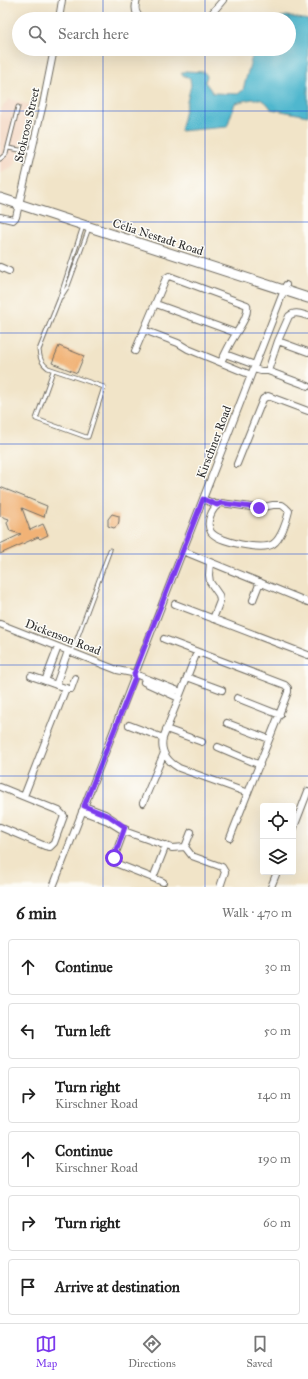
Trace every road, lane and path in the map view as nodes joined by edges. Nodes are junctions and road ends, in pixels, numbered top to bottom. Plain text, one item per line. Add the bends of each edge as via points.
1 (62, 0) edge
2 (137, 0) edge
3 (223, 0) edge
4 (60, 12) edge
5 (136, 12) edge
6 (213, 12) edge
7 (53, 56) edge
8 (18, 107) dead end
9 (8, 148) junction
10 (32, 152) junction
11 (0, 159) edge
12 (0, 195) edge
13 (0, 198) edge
14 (20, 203) junction
15 (0, 218) edge
16 (87, 224) junction
17 (0, 267) edge
18 (9, 271) dead end
19 (285, 287) junction
20 (308, 292) edge
21 (308, 298) edge
22 (59, 300) junction
23 (156, 304) junction
24 (308, 316) edge
25 (144, 330) junction
26 (236, 333) junction
27 (278, 341) junction
28 (135, 351) dead end
29 (308, 352) edge
30 (225, 354) junction
31 (221, 362) junction
32 (255, 367) junction
33 (53, 371) junction
34 (268, 371) junction
35 (251, 375) junction
36 (308, 386) edge
37 (308, 411) edge
38 (238, 464) dead end
39 (203, 499) junction
40 (217, 505) junction
41 (110, 550) dead end
42 (183, 551) junction
43 (210, 562) junction
44 (260, 582) junction
45 (253, 600) dead end
46 (308, 602) edge
47 (175, 604) dead end
48 (213, 619) junction
49 (0, 624) edge
50 (164, 639) dead end
51 (58, 647) junction
52 (70, 651) junction
53 (197, 652) junction
54 (307, 653) edge
55 (31, 676) dead end
56 (133, 676) junction
57 (187, 677) junction
58 (75, 678) dead end
59 (45, 681) junction
60 (56, 685) junction
61 (66, 688) junction
62 (222, 690) dead end
63 (180, 695) junction
64 (237, 698) dead end
65 (280, 715) junction
66 (227, 723) dead end
67 (128, 725) dead end
68 (166, 728) junction
69 (163, 738) junction
70 (269, 739) junction
71 (202, 742) dead end
72 (218, 747) dead end
73 (164, 753) junction
74 (260, 764) junction
75 (0, 787) edge
76 (308, 791) edge
77 (248, 793) junction
78 (24, 796) junction
79 (143, 803) dead end
80 (83, 808) junction
81 (296, 822) edge
82 (0, 828) edge
83 (126, 830) junction
84 (191, 832) dead end
85 (230, 838) dead end
86 (166, 846) junction
87 (185, 847) junction
88 (275, 875) edge
89 (153, 878) junction
90 (163, 882) dead end
91 (52, 887) edge
92 (220, 887) edge
93 (271, 887) edge

1 - 4 street
2 - 5 street
3 - 6 street
7 - 10 street, Stokroos Street
8 - 9 lane
9 - 10 lane
9 - 11 lane
10 - 14 street, Stokroos Street
12 - 14 street, Celia Nestadt Road
13 - 14 street, Celia Nestadt Road
14 - 15 street via 13,220
14 - 16 street, Celia Nestadt Road
16 - 19 street, Celia Nestadt Road via 238,268
16 - 22 lane
16 - 22 lane via 68,286
17 - 18 street
19 - 20 street, Celia Nestadt Road
19 - 21 street, Celia Nestadt Road
19 - 32 street, Kirschner Road
22 - 33 lane via 39,350 43,365
23 - 25 street
23 - 26 street
23 - 26 street via 166,278 172,277 247,305 240,329
24 - 27 street via 292,313
25 - 28 street
25 - 31 street
26 - 30 street
27 - 29 street
27 - 34 street
30 - 31 street
30 - 32 street
31 - 35 street
32 - 34 street via 261,372
32 - 35 street, Kirschner Road
33 - 33 lane via 36,419 88,436 104,387
34 - 36 street
35 - 39 street, Kirschner Road
37 - 38 street via 266,396
39 - 40 street
39 - 42 street, Kirschner Road
40 - 40 street via 221,503 259,508 282,505 289,511 276,542 263,547 228,541 214,535 210,531 209,520
41 - 52 lane
42 - 43 street
42 - 56 street, Kirschner Road
43 - 44 street
43 - 48 street via 210,582 220,601
44 - 45 street
44 - 46 street
47 - 48 street
48 - 54 street
49 - 51 street, Dickenson Road
50 - 53 street
51 - 52 street, Dickenson Road
51 - 59 street
52 - 56 street, Dickenson Road
52 - 60 street
53 - 57 street
53 - 65 street via 285,685 288,692
55 - 59 street
56 - 63 street, Dickenson Road
56 - 80 street, Kirschner Road
57 - 62 street
57 - 63 street
58 - 61 street via 71,689
59 - 60 street
60 - 61 street
61 - 78 street
63 - 68 street
64 - 65 street
65 - 70 street
66 - 70 street
67 - 69 street
68 - 69 street
68 - 71 street
69 - 73 street
70 - 74 street
72 - 74 street
73 - 77 street via 179,768
73 - 79 street
74 - 77 street
75 - 78 street
76 - 81 street
77 - 85 street
78 - 82 street via 63,814 63,821 53,845 46,846
80 - 83 street
80 - 91 street, Kirschner Road
83 - 86 street
83 - 89 street via 114,858 115,863
84 - 87 street
86 - 87 street
86 - 89 street
87 - 92 street via 192,856 222,867 225,872
88 - 93 street
89 - 90 street

